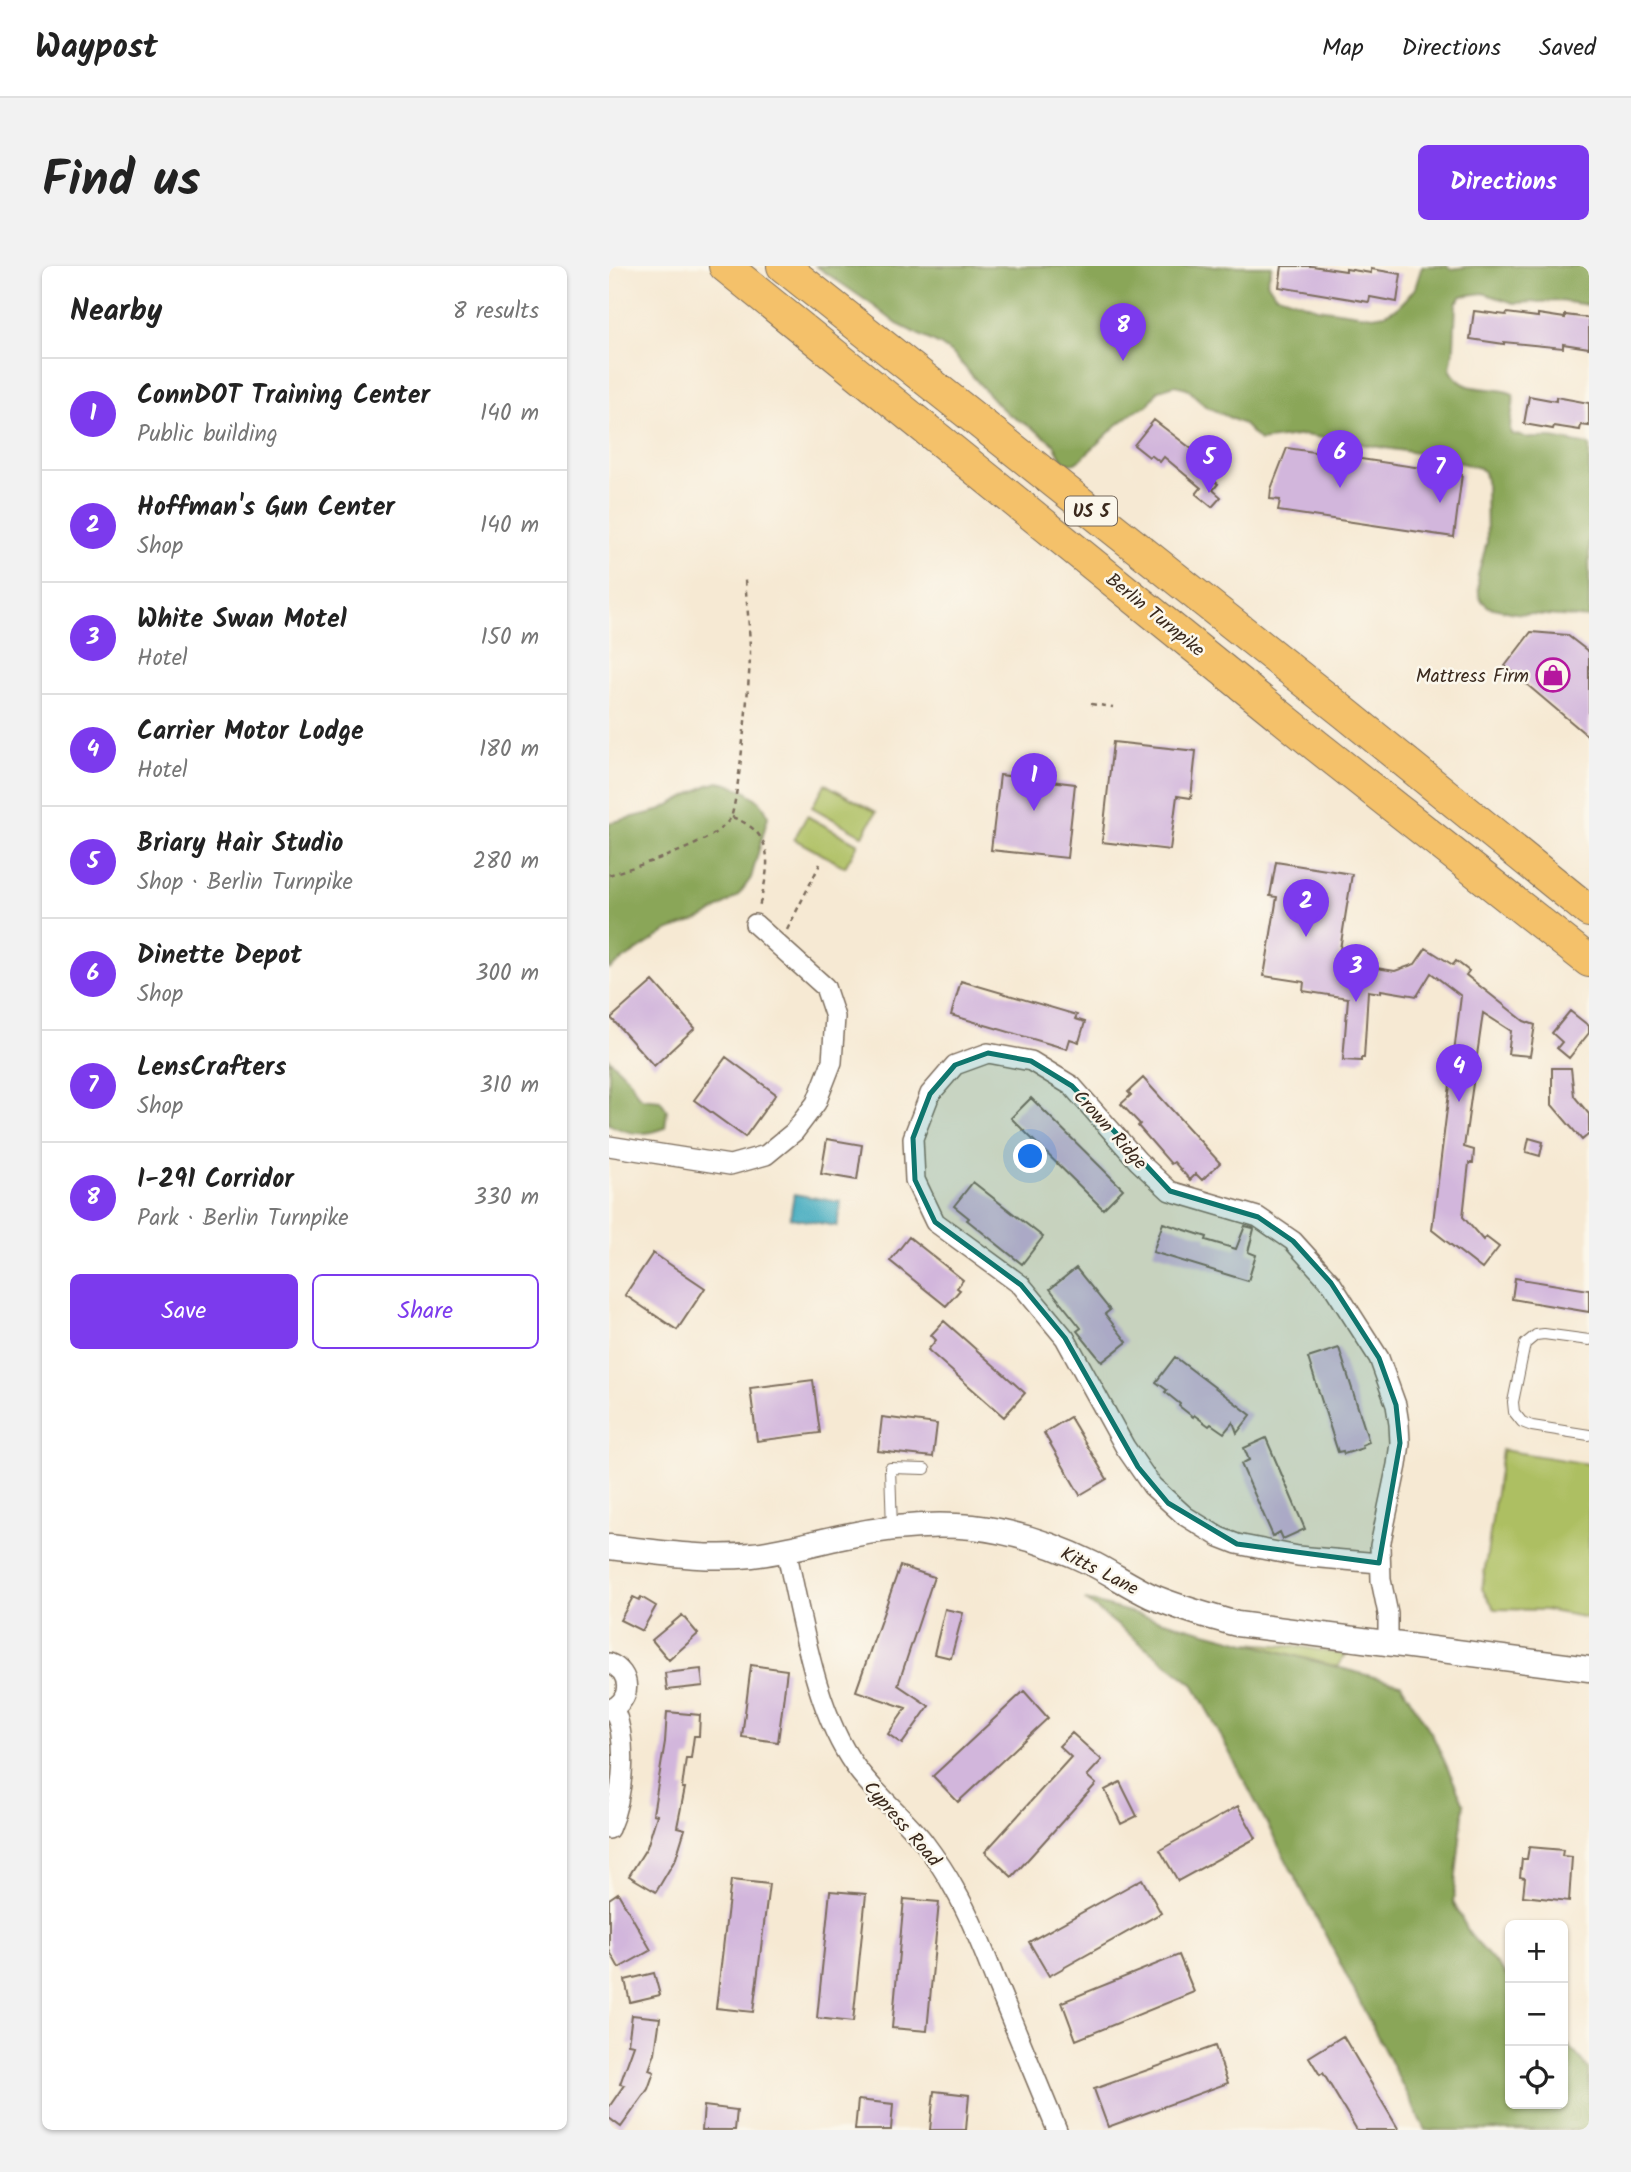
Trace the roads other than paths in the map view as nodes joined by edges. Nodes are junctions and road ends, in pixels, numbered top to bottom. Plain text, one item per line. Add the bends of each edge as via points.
1 (725, 266) edge
2 (783, 266) edge
3 (837, 309) junction
4 (814, 336) junction
5 (1345, 713) junction
6 (1317, 746) junction
7 (1589, 911) edge
8 (755, 924) road end
9 (1589, 961) edge
10 (609, 1146) edge
11 (1589, 1340) edge
12 (1589, 1435) edge
13 (925, 1469) dead end
14 (892, 1529) junction
15 (609, 1546) edge
16 (786, 1550) junction
17 (1379, 1563) junction
18 (1388, 1645) junction
19 (609, 1663) edge
20 (1589, 1669) edge
21 (612, 1709) edge
22 (609, 1829) edge
23 (1057, 2130) edge

1 - 4 highway, Berlin Turnpike / US 5
2 - 3 highway, Berlin Turnpike / US 5
3 - 4 highway
3 - 5 highway, Berlin Turnpike / US 5
4 - 6 highway, Berlin Turnpike / US 5
5 - 6 highway
5 - 7 highway, Berlin Turnpike / US 5
6 - 9 highway, Berlin Turnpike / US 5
8 - 10 street via 825,986 835,1017 832,1062 816,1103 794,1132 766,1155 730,1165
11 - 12 lane via 1544,1334 1525,1344 1513,1402 1522,1422
13 - 14 lane via 890,1468
14 - 16 street, Kitts Lane
14 - 18 street, Kitts Lane via 942,1525 1038,1540 1150,1595 1208,1616
15 - 16 street, Kitts Lane via 721,1557
16 - 23 street, Cypress Road via 818,1683 838,1739 873,1789 922,1840 957,1893
17 - 17 street, Crown Ridge via 1400,1443 1396,1405 1379,1358 1331,1283 1293,1241 1258,1217 1170,1191 1072,1086 1031,1061 988,1053 955,1066 930,1094 913,1138 915,1180 920,1191 935,1222 1021,1285 1065,1338 1125,1447 1152,1486 1193,1522 1237,1544 1298,1556
17 - 18 street, Crown Ridge
18 - 20 street, Kitts Lane
19 - 21 street via 622,1671 627,1684 624,1698
21 - 22 street via 623,1750 618,1800

